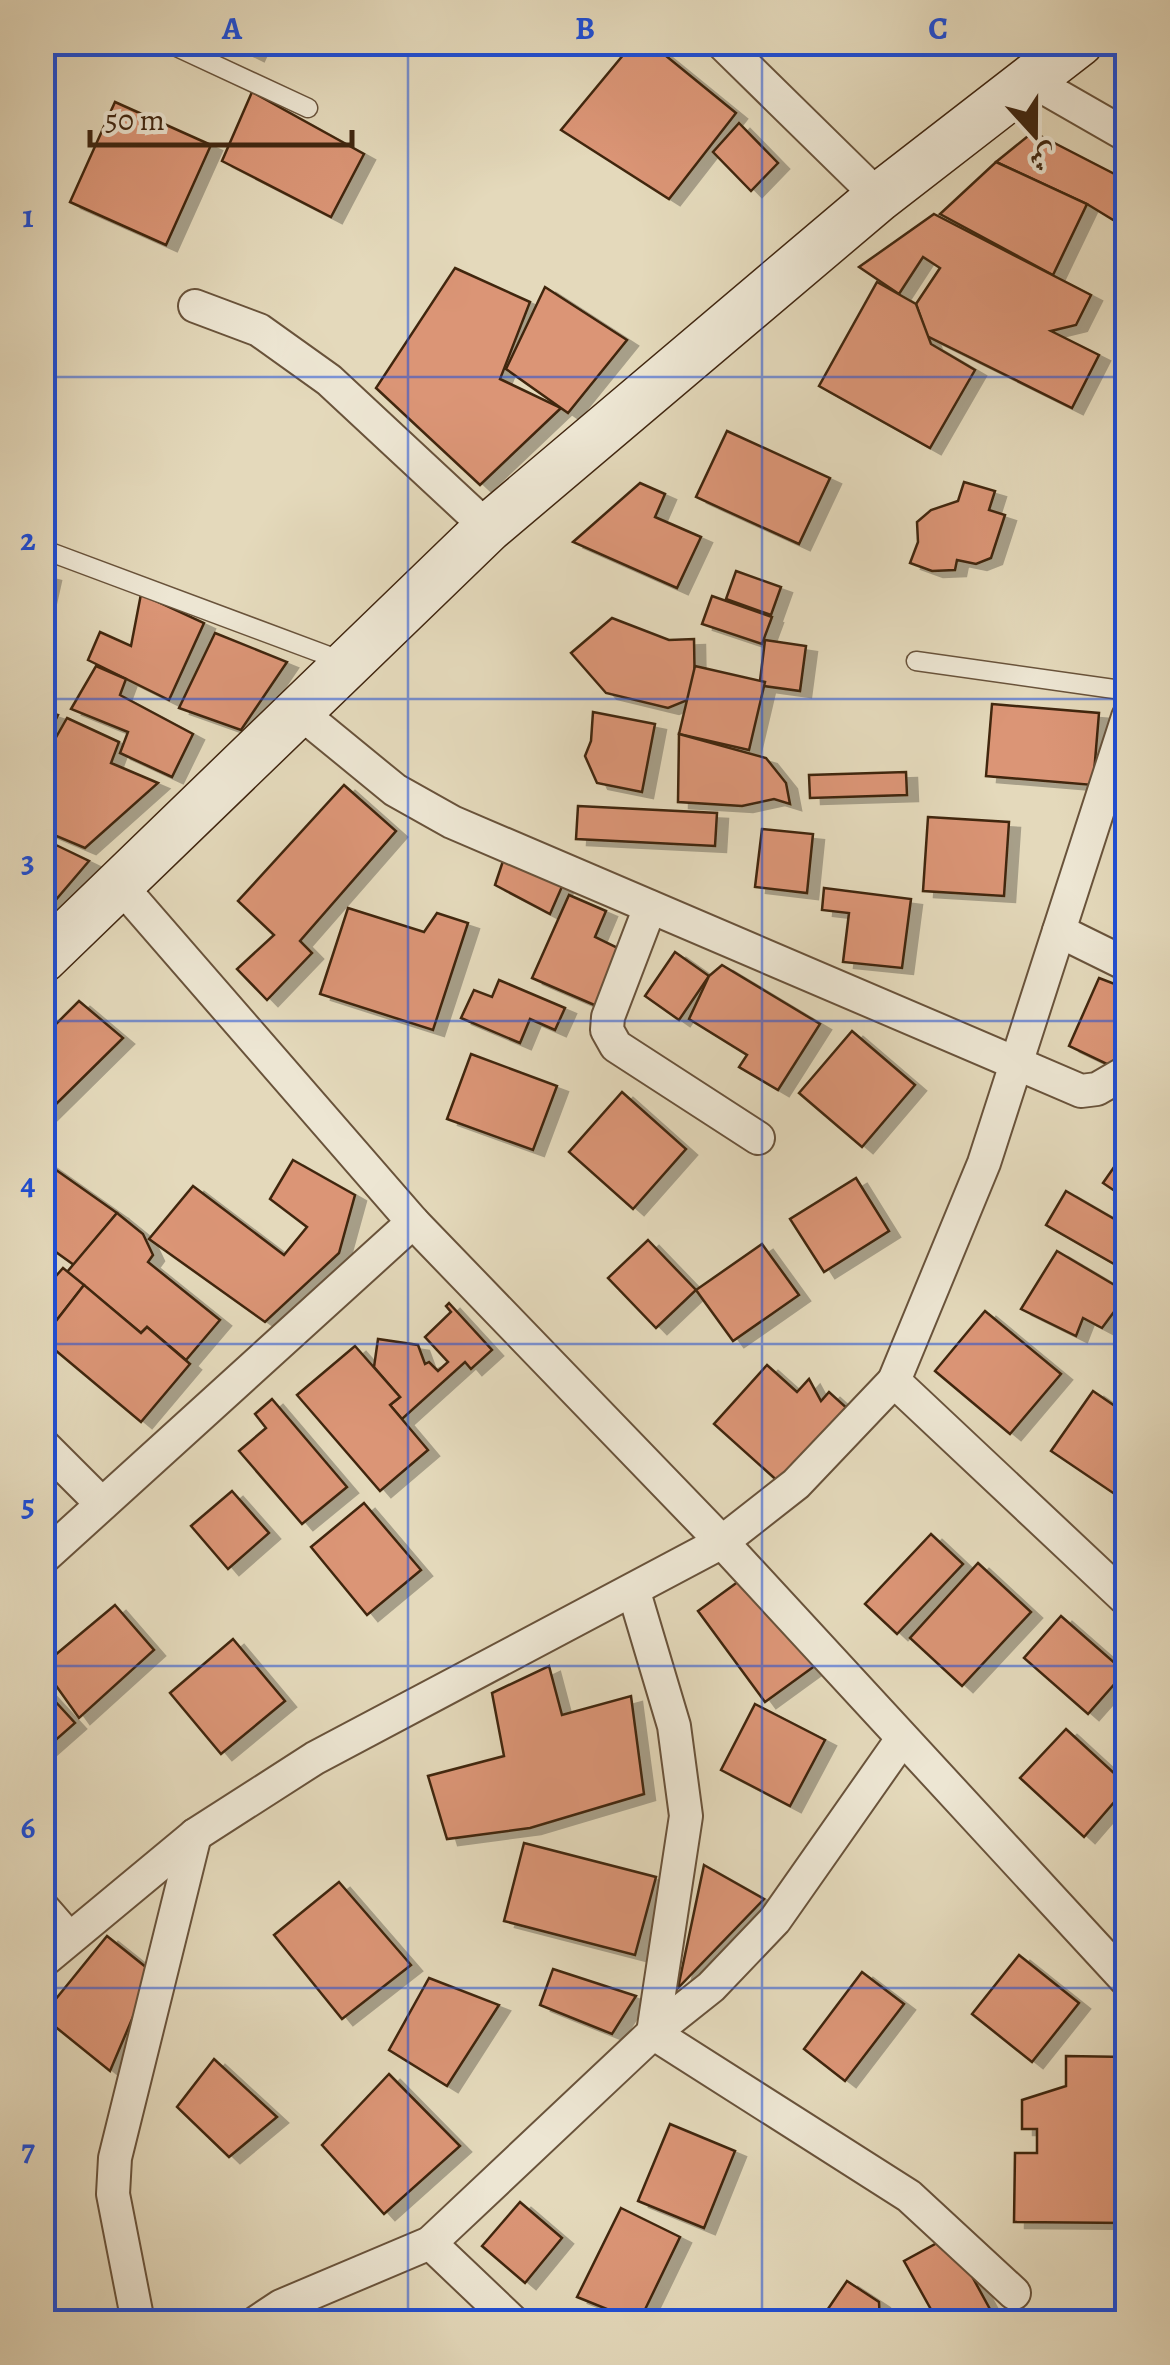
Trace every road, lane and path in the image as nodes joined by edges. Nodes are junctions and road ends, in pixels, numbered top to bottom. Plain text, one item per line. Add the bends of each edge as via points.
1 (166, 42) edge
2 (721, 42) edge
3 (1079, 42) edge
4 (1027, 78) junction
5 (308, 108) dead end
6 (1128, 136) edge
7 (879, 197) junction
8 (195, 306) dead end
9 (488, 528) junction
10 (42, 549) edge
11 (916, 661) dead end
12 (346, 662) junction
13 (1128, 691) edge
14 (296, 710) junction
15 (1128, 717) edge
16 (120, 886) junction
17 (650, 907) junction
18 (1059, 931) junction
19 (42, 959) edge
20 (1128, 965) edge
21 (1014, 1065) junction
22 (1128, 1071) edge
23 (758, 1138) dead end
24 (413, 1222) junction
25 (894, 1381) junction
26 (42, 1444) edge
27 (102, 1504) junction
28 (722, 1542) junction
29 (42, 1559) edge
30 (1124, 1589) edge
31 (634, 1592) junction
32 (902, 1739) junction
33 (195, 1835) junction
34 (42, 1906) edge
35 (68, 1937) junction
36 (42, 1962) edge
37 (1128, 1982) edge
38 (653, 2033) junction
39 (430, 2243) junction
40 (1014, 2293) dead end
41 (138, 2322) edge
42 (256, 2322) edge
43 (513, 2322) edge

1 - 5 lane
2 - 7 street
3 - 4 main road
4 - 6 street
4 - 7 main road
7 - 9 main road
8 - 9 street via 259,330 330,380
9 - 12 main road
10 - 12 lane
11 - 13 lane
12 - 14 main road
14 - 16 main road
14 - 17 street via 396,790 452,822
15 - 18 street
16 - 19 main road
16 - 24 street
17 - 21 street
17 - 23 street via 608,1030 616,1046
18 - 20 street
18 - 21 street
21 - 22 street via 1081,1091
21 - 25 street via 984,1163
24 - 27 street
24 - 28 street
25 - 28 street via 807,1474
25 - 30 street
26 - 27 street
27 - 29 street
28 - 31 street
28 - 32 street
31 - 33 street via 315,1758
31 - 38 street via 674,1726 686,1816
32 - 37 street
32 - 38 street via 775,1920 711,1988
33 - 35 street
33 - 41 street via 115,2158 113,2194
34 - 35 street
35 - 36 street
38 - 39 street
38 - 40 street via 909,2196
39 - 42 street
39 - 43 street

